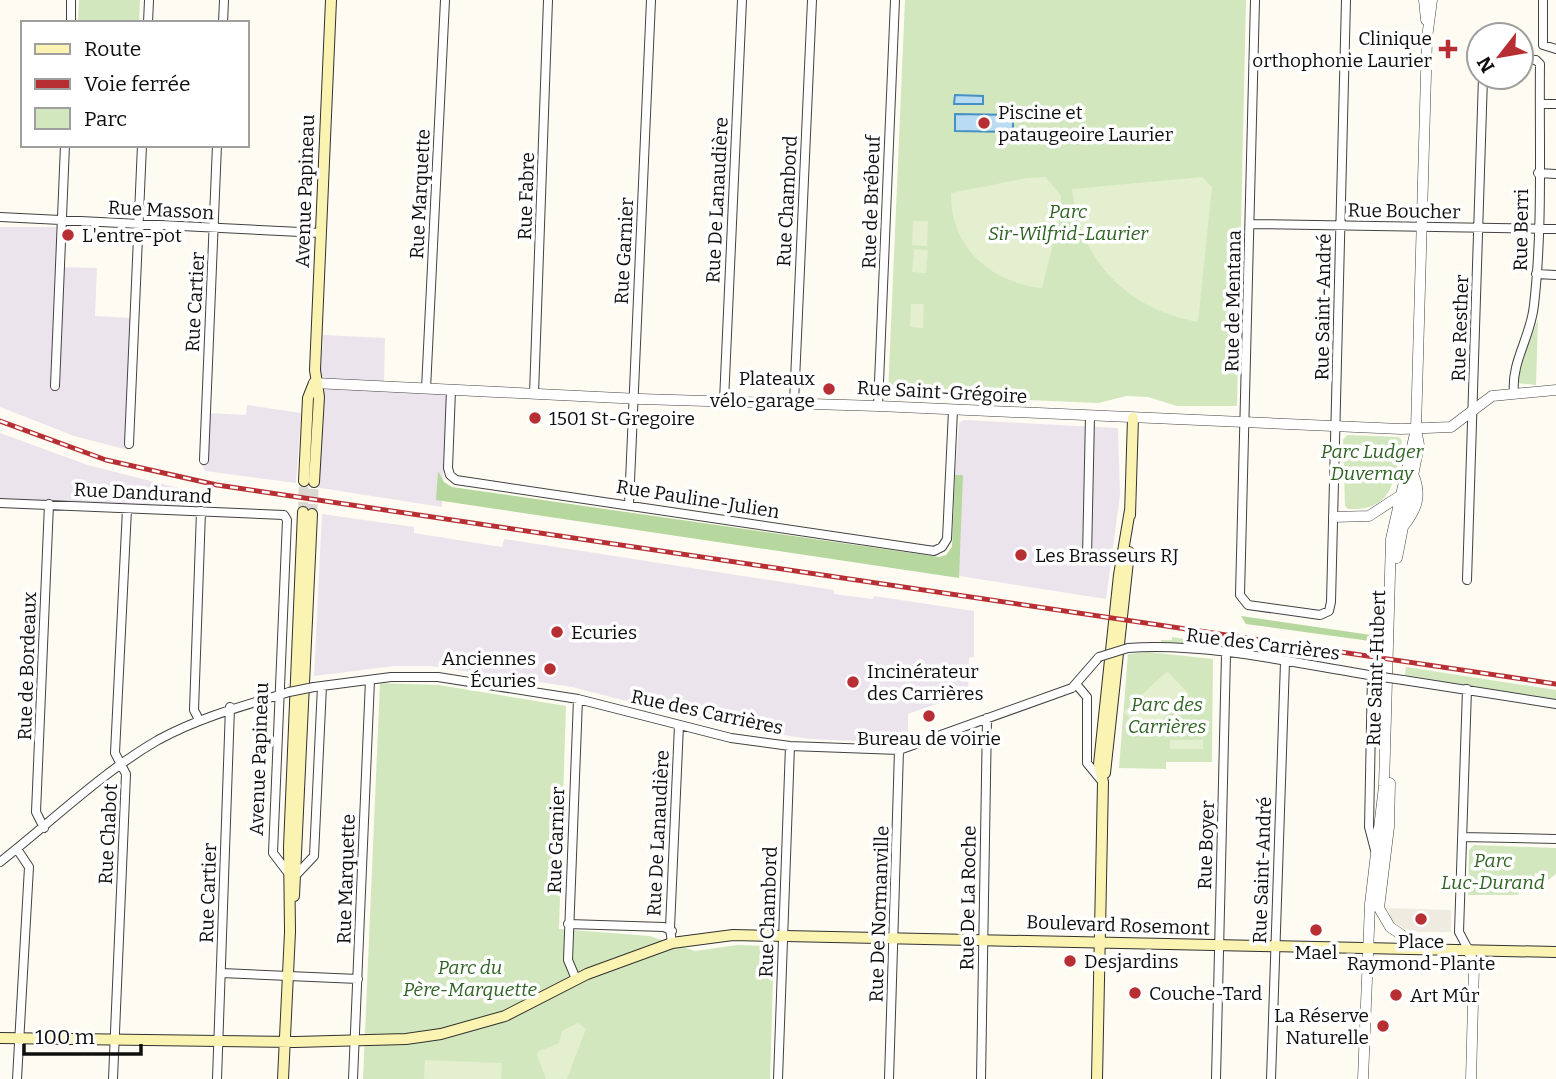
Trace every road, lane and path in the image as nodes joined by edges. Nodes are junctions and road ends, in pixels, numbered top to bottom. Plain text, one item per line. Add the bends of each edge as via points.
1 (71, 0) edge
2 (149, 0) edge
3 (223, 0) edge
4 (331, 0) edge
5 (445, 0) edge
6 (548, 0) edge
7 (651, 0) edge
8 (742, 0) edge
9 (812, 0) edge
10 (895, 0) edge
11 (1255, 0) edge
12 (1346, 0) edge
13 (1424, 0) edge
14 (1432, 0) edge
15 (1543, 0) edge
16 (71, 21) edge
17 (148, 21) edge
18 (223, 21) edge
19 (1427, 38) junction
20 (1556, 49) edge
21 (1535, 60) edge
22 (1483, 91) edge
23 (1540, 104) junction
24 (1556, 104) edge
25 (65, 147) edge
26 (142, 147) edge
27 (217, 147) edge
28 (1538, 173) junction
29 (1556, 173) edge
30 (0, 217) edge
31 (61, 220) junction
32 (1250, 224) junction
33 (138, 225) junction
34 (1341, 226) junction
35 (214, 228) junction
36 (1422, 228) junction
37 (1537, 229) junction
38 (1556, 229) edge
39 (1479, 230) junction
40 (321, 233) junction
41 (1536, 274) junction
42 (1556, 275) edge
43 (314, 383) junction
44 (55, 386) dead end
45 (426, 389) junction
46 (451, 390) junction
47 (1556, 390) edge
48 (1514, 393) junction
49 (534, 394) junction
50 (633, 399) junction
51 (724, 401) junction
52 (794, 403) junction
53 (878, 406) junction
54 (953, 410) junction
55 (1474, 411) junction
56 (1090, 416) junction
57 (1133, 418) junction
58 (1246, 423) junction
59 (1336, 426) junction
60 (1416, 429) junction
61 (129, 444) dead end
62 (204, 460) dead end
63 (309, 481) tunnel mouth
64 (1399, 497) junction
65 (0, 503) edge
66 (49, 504) junction
67 (629, 504) junction
68 (127, 509) junction
69 (201, 511) junction
70 (308, 513) tunnel mouth
71 (284, 515) joint
72 (1334, 517) junction
73 (1087, 557) dead end
74 (1467, 580) dead end
75 (1326, 613) joint
76 (1226, 654) junction
77 (1285, 662) junction
78 (1374, 675) junction
79 (370, 680) junction
80 (1076, 684) junction
81 (318, 687) junction
82 (1467, 689) junction
83 (279, 695) junction
84 (578, 699) junction
85 (1556, 704) edge
86 (230, 707) junction
87 (987, 718) junction
88 (199, 720) junction
89 (679, 725) junction
90 (790, 746) junction
91 (899, 750) junction
92 (122, 765) junction
93 (1103, 782) junction
94 (44, 828) junction
95 (1462, 838) junction
96 (1556, 839) edge
97 (17, 849) junction
98 (1376, 852) junction
99 (0, 862) edge
100 (293, 874) junction
101 (568, 924) junction
102 (670, 928) junction
103 (783, 935) junction
104 (894, 937) junction
105 (984, 938) junction
106 (1100, 942) junction
107 (676, 943) junction
108 (1219, 945) junction
109 (1275, 946) junction
110 (1368, 948) junction
111 (1421, 948) junction
112 (1468, 949) junction
113 (1556, 952) edge
114 (221, 973) junction
115 (288, 975) junction
116 (358, 979) junction
117 (576, 979) junction
118 (0, 1038) edge
119 (19, 1038) junction
120 (115, 1040) junction
121 (218, 1041) junction
122 (355, 1041) junction
123 (285, 1042) junction
124 (17, 1079) edge
125 (113, 1079) edge
126 (217, 1079) edge
127 (283, 1079) edge
128 (354, 1079) edge
129 (778, 1079) edge
130 (889, 1079) edge
131 (981, 1079) edge
132 (1097, 1079) edge
133 (1216, 1079) edge
134 (1271, 1079) edge
135 (1363, 1079) edge
136 (1471, 1079) edge

1 - 16 street
2 - 17 street
3 - 18 street
4 - 40 main road, Avenue Papineau
5 - 45 street, Rue Marquette
6 - 49 street, Rue Fabre
7 - 50 street, Rue Garnier
8 - 51 street, Rue De Lanaudière
9 - 52 street, Rue Chambord
10 - 53 street, Rue de Brébeuf
11 - 32 street, Rue de Mentana
12 - 34 street, Rue Saint-André
13 - 19 street, Rue Saint-Hubert
14 - 19 street, Rue Saint-Hubert
15 - 20 street via 1542,43
19 - 36 street, Rue Saint-Hubert
21 - 23 street, Rue Berri via 1541,64
22 - 39 street, Rue Resther
23 - 24 street
23 - 28 street, Rue Berri
25 - 31 street
26 - 33 street
27 - 35 street, Rue Cartier
28 - 29 street
28 - 37 street, Rue Berri
30 - 31 street, Rue Masson
31 - 33 street, Rue Masson
31 - 44 street
32 - 34 street, Rue Boucher
32 - 58 street, Rue de Mentana
33 - 35 street, Rue Masson
33 - 61 street
34 - 36 street, Rue Boucher
34 - 59 street, Rue Saint-André
35 - 40 street, Rue Masson
35 - 62 street, Rue Cartier
36 - 39 street, Rue Boucher
36 - 60 street, Rue Saint-Hubert
37 - 38 street, Rue Boucher
37 - 39 street, Rue Boucher
37 - 41 street, Rue Berri
39 - 55 street, Rue Resther
40 - 43 main road, Avenue Papineau
41 - 42 street
41 - 48 street, Rue Berri via 1532,319 1514,367
43 - 45 street, Rue Saint-Grégoire
43 - 63 main road, Avenue Papineau via 308,398
45 - 46 street, Rue Saint-Grégoire
46 - 49 street, Rue Saint-Grégoire
46 - 67 street, Rue Pauline-Julien via 450,475 456,480
47 - 48 street, Rue Saint-Grégoire
48 - 55 street, Rue Saint-Grégoire via 1487,397
49 - 50 street, Rue Saint-Grégoire
50 - 51 street, Rue Saint-Grégoire
50 - 67 street, Rue Garnier
51 - 52 street, Rue Saint-Grégoire
52 - 53 street, Rue Saint-Grégoire
53 - 54 street, Rue Saint-Grégoire
54 - 56 street, Rue Saint-Grégoire
54 - 67 street, Rue Pauline-Julien via 947,539 934,551
55 - 60 street, Rue Saint-Grégoire via 1453,427
55 - 74 street, Rue Resther
56 - 57 street, Rue Saint-Grégoire
56 - 73 street
57 - 58 street, Rue Saint-Grégoire
57 - 93 main road via 1130,510 1108,662 1100,764
58 - 59 street, Rue Saint-Grégoire
58 - 75 street, Rue de Mentana via 1243,601 1308,614
59 - 60 street, Rue Saint-Grégoire
59 - 72 street, Rue Saint-André
60 - 64 street, Rue Saint-Hubert
60 - 111 street, Rue Saint-Hubert via 1420,437 1413,474 1418,486 1416,510 1401,528 1397,561 1391,808 1380,911 1390,928
64 - 72 street via 1369,516
64 - 98 street, Rue Saint-Hubert via 1391,539 1384,786
65 - 66 street, Rue Dandurand
66 - 68 street, Rue Dandurand
66 - 94 street, Rue de Bordeaux via 36,812
68 - 69 street, Rue Dandurand
68 - 92 street, Rue Chabot via 115,753
69 - 71 street, Rue Dandurand
69 - 88 street via 194,710
70 - 100 main road
71 - 83 street, Avenue Papineau
72 - 75 street, Rue Saint-André via 1331,603
76 - 77 street, Rue des Carrières
76 - 80 street, Rue des Carrières, bridge via 1128,648 1099,657
76 - 108 street, Rue Boyer
77 - 78 street, Rue des Carrières
77 - 109 street, Rue Saint-André
78 - 82 street, Rue des Carrières, bridge
78 - 98 street, Rue Saint-Hubert via 1369,827
79 - 81 street, Rue des Carrières
79 - 84 street, Rue des Carrières via 438,677
79 - 116 street, Rue Marquette
80 - 87 street, Rue des Carrières
80 - 93 street via 1087,697 1087,763
81 - 83 street, Rue des Carrières, bridge
81 - 100 street via 314,856
82 - 85 street, Rue des Carrières
82 - 95 street
83 - 86 street, Rue des Carrières
83 - 100 street, Avenue Papineau via 273,853
84 - 89 street, Rue des Carrières
84 - 101 street, Rue Garnier
86 - 88 street, Rue des Carrières
86 - 114 street, Rue Cartier
87 - 91 street, Rue des Carrières
87 - 105 street, Rue De La Roche
88 - 92 street, Rue des Carrières
89 - 90 street, Rue des Carrières
89 - 102 street, Rue De Lanaudière
90 - 91 street, Rue des Carrières
90 - 103 street, Rue Chambord
91 - 104 street, Rue De Normanville
92 - 94 street, Rue des Carrières
92 - 120 street, Rue Chabot via 126,774
93 - 106 main road
94 - 97 street, Rue des Carrières
95 - 96 street
95 - 112 street via 1459,932
97 - 99 street, Rue des Carrières
97 - 119 street via 29,867
98 - 110 street, Rue Saint-Hubert
100 - 115 main road
101 - 102 street
101 - 117 street, Rue Garnier via 568,960
102 - 107 street
103 - 104 main road, Boulevard Rosemont
103 - 107 main road, Boulevard Rosemont via 733,935
103 - 129 street, Rue Chambord
104 - 105 main road, Boulevard Rosemont
104 - 130 street, Rue De Normanville
105 - 106 main road, Boulevard Rosemont
105 - 131 street, Rue De La Roche
106 - 108 main road, Boulevard Rosemont
106 - 132 main road
107 - 117 main road, Boulevard Rosemont
108 - 109 main road, Boulevard Rosemont
108 - 133 street, Rue Boyer
109 - 110 main road, Boulevard Rosemont
109 - 134 street, Rue Saint-André
110 - 111 main road, Boulevard Rosemont
110 - 135 street, Rue Saint-Hubert
111 - 112 main road, Boulevard Rosemont
112 - 113 main road, Boulevard Rosemont
112 - 136 street via 1474,965
114 - 115 street
114 - 121 street, Rue Cartier
115 - 116 street
115 - 123 main road
116 - 122 street, Rue Marquette
117 - 122 main road, Boulevard Rosemont via 535,1002 468,1028 406,1039
118 - 119 main road, Boulevard Rosemont
119 - 120 main road, Boulevard Rosemont
119 - 124 street
120 - 121 main road, Boulevard Rosemont
120 - 125 street, Rue Chabot
121 - 123 main road, Boulevard Rosemont
121 - 126 street, Rue Cartier
122 - 123 main road, Boulevard Rosemont
122 - 128 street, Rue Marquette
123 - 127 main road

